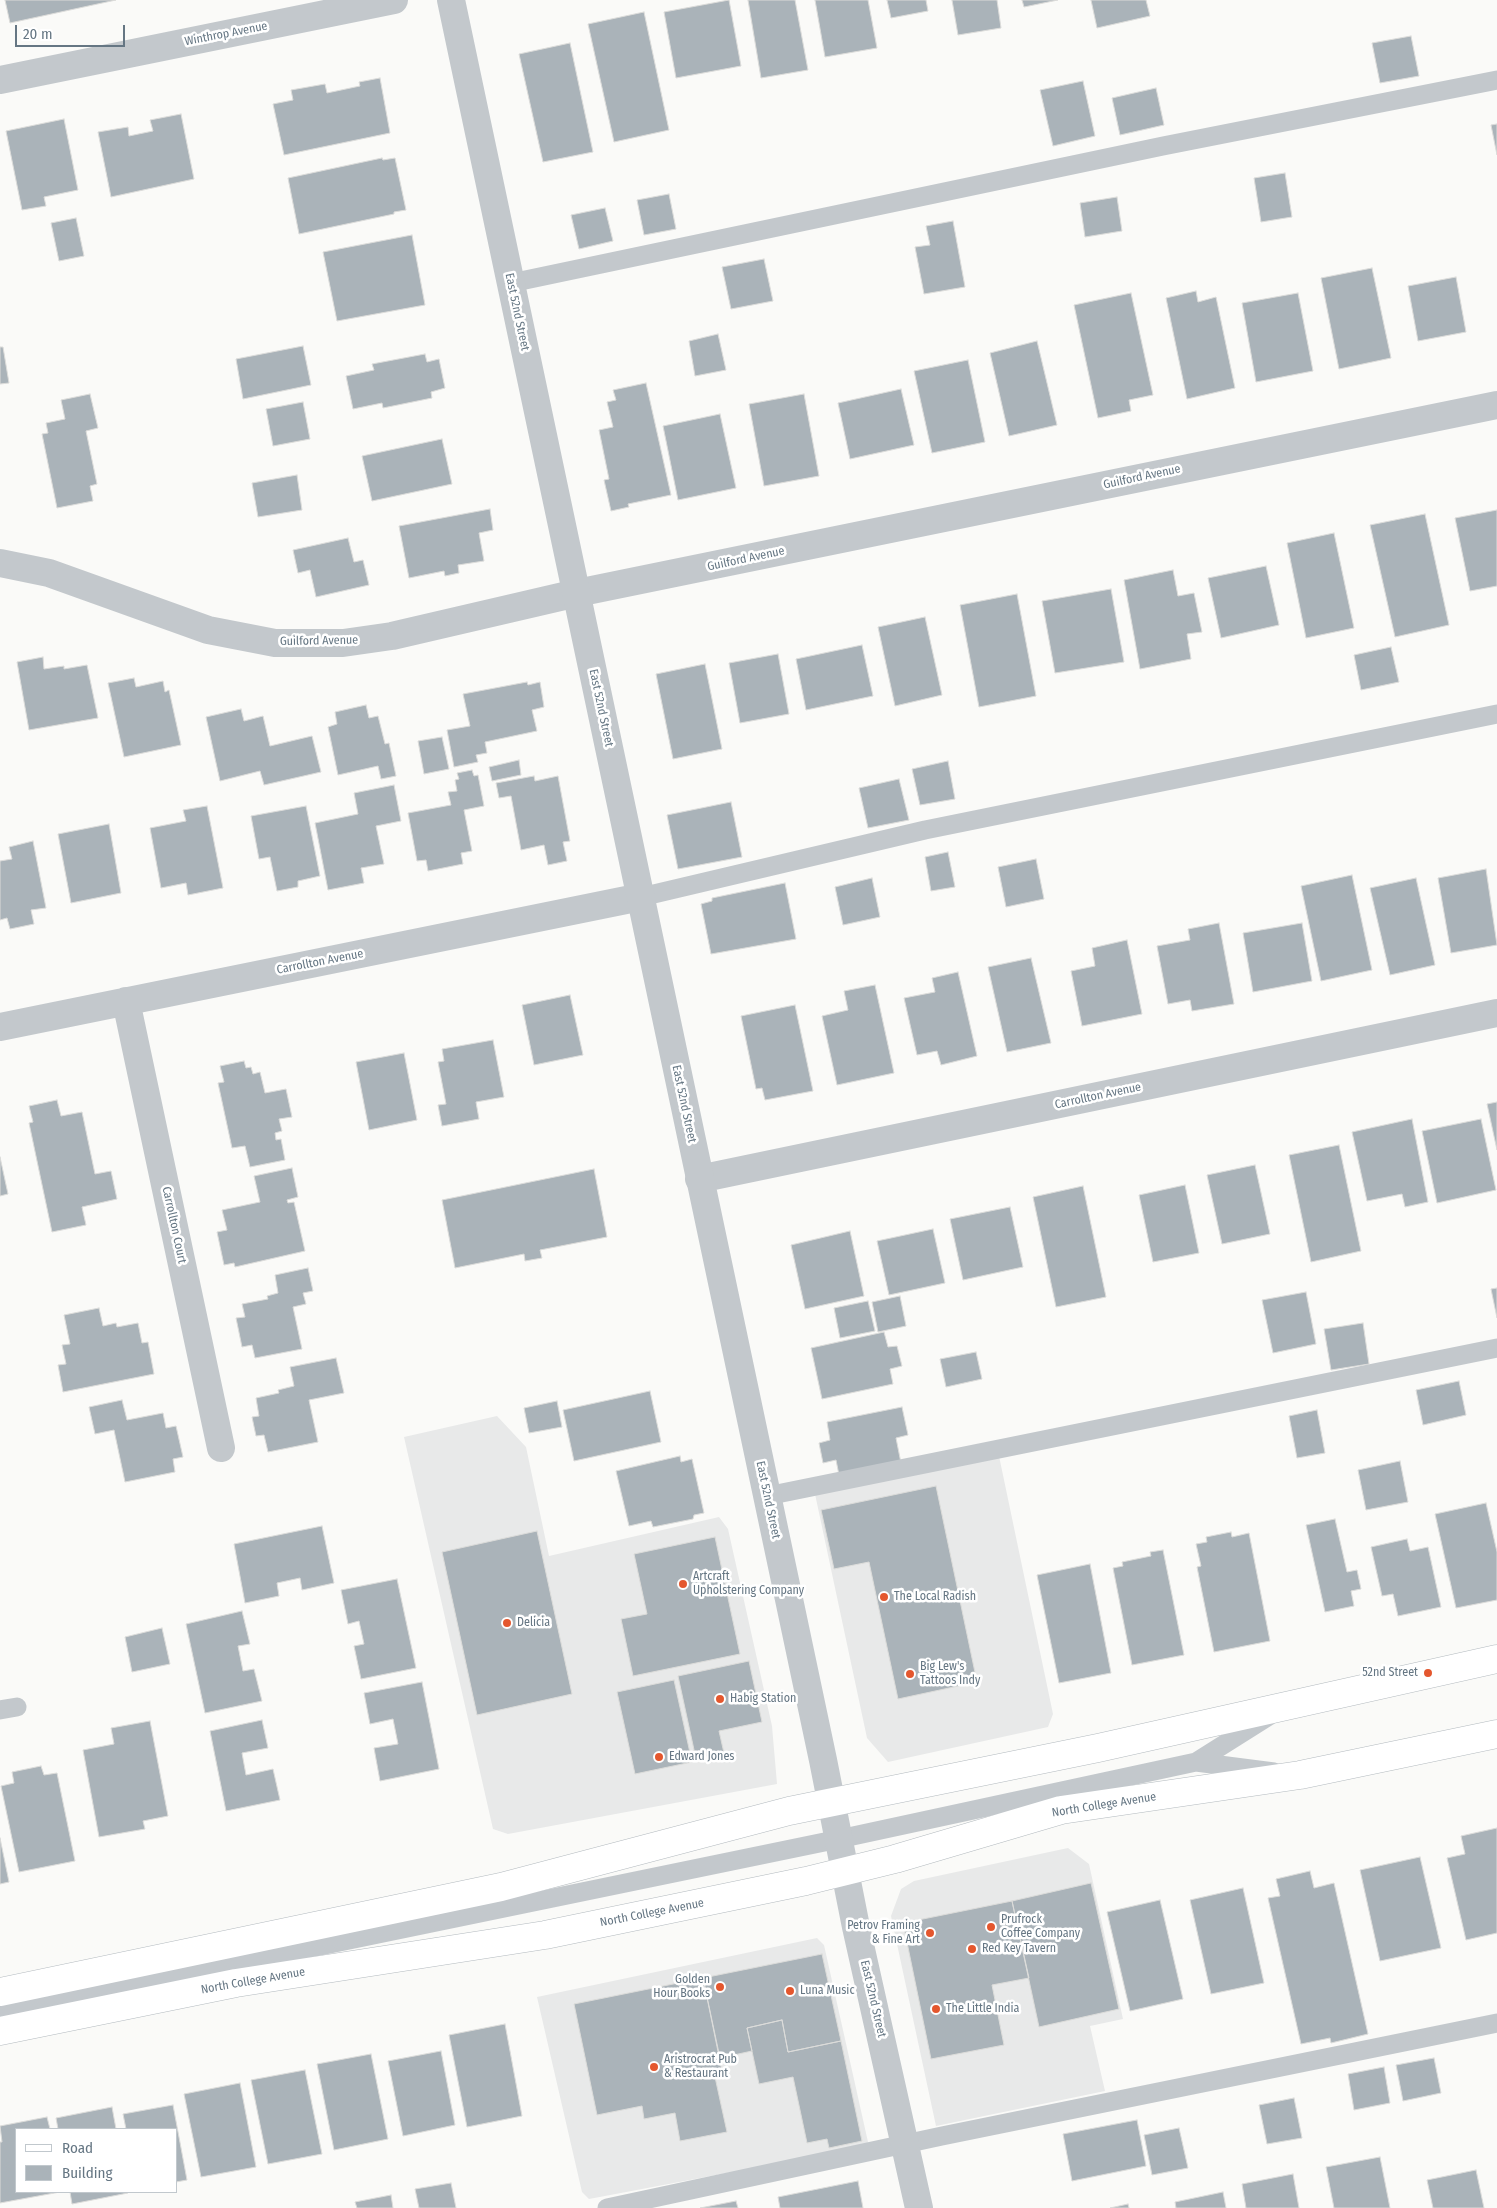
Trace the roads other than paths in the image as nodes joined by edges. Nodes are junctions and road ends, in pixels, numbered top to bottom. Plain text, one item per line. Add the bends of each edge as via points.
1 (394, 0) edge
2 (451, 0) edge
3 (0, 80) edge
4 (1497, 80) edge
5 (511, 283) junction
6 (1497, 405) edge
7 (0, 562) edge
8 (577, 593) junction
9 (1497, 714) edge
10 (641, 896) junction
11 (126, 1002) junction
12 (1497, 1013) edge
13 (0, 1027) edge
14 (699, 1179) junction
15 (1497, 1348) edge
16 (221, 1448) dead end
17 (767, 1496) junction
18 (1497, 1659) edge
19 (1284, 1706) junction
20 (1497, 1734) edge
21 (1196, 1762) junction
22 (1300, 1776) junction
23 (832, 1803) junction
24 (839, 1839) junction
25 (845, 1872) junction
26 (0, 1992) edge
27 (0, 2012) edge
28 (1497, 2023) edge
29 (0, 2031) edge
30 (905, 2144) junction
31 (607, 2208) edge
32 (919, 2208) edge

1 - 3 street, Winthrop Avenue
2 - 5 street, East 52nd Street
4 - 5 lane via 1162,146
5 - 8 street, East 52nd Street
6 - 8 street, Guilford Avenue
7 - 8 street, Guilford Avenue via 49,573 208,630 275,643 375,639
8 - 10 street, East 52nd Street
9 - 10 lane via 925,830
10 - 11 street, Carrollton Avenue
10 - 14 street, East 52nd Street
11 - 13 street, Carrollton Avenue
11 - 16 street, Carrollton Court
12 - 14 street, Carrollton Avenue
14 - 17 street, East 52nd Street
15 - 17 lane
17 - 23 street, East 52nd Street
18 - 19 main road, North College Avenue
19 - 21 lane, North College Avenue
19 - 23 main road, North College Avenue
20 - 22 main road, North College Avenue
21 - 22 lane, North College Avenue
21 - 24 lane, North College Avenue
22 - 25 main road, North College Avenue via 1061,1810
23 - 24 street, East 52nd Street
23 - 26 main road, North College Avenue via 779,1813 501,1887
24 - 25 street, East 52nd Street
24 - 27 lane, North College Avenue
25 - 29 main road, North College Avenue via 545,1935 236,1983
25 - 30 street, East 52nd Street
28 - 30 lane
30 - 31 lane
30 - 32 street, East 52nd Street

